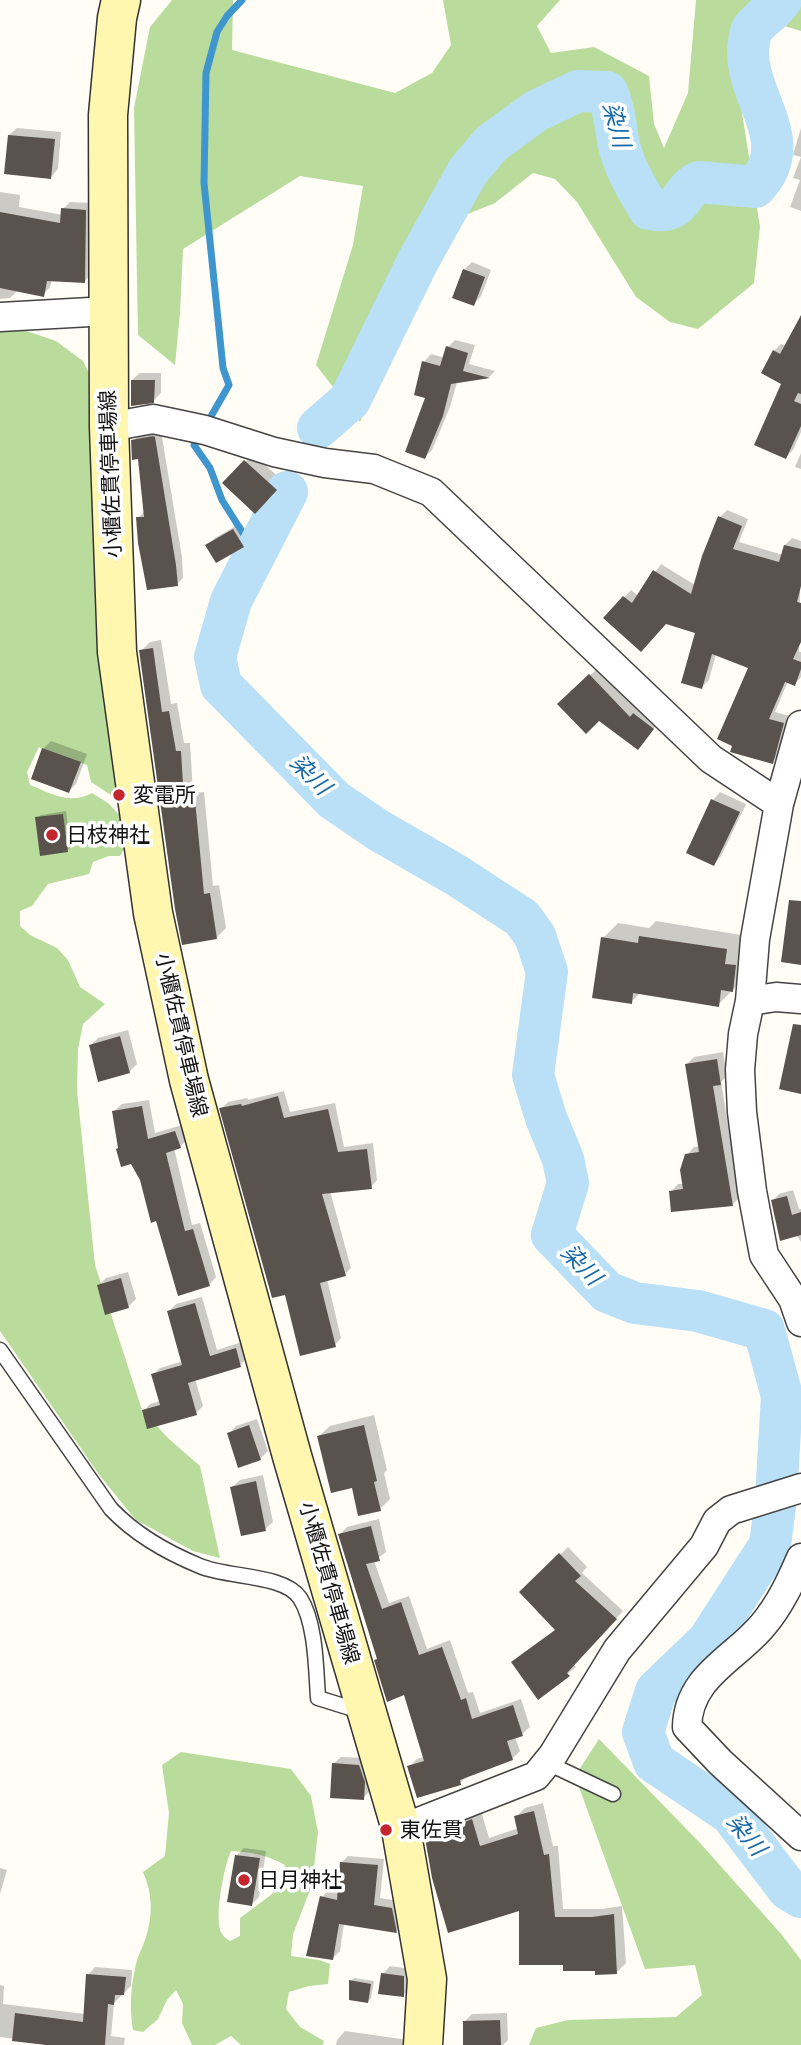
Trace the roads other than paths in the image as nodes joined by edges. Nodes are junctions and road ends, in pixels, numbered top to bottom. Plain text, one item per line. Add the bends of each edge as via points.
1 (121, 0) edge
2 (108, 310) junction
3 (0, 317) edge
4 (109, 427) junction
5 (801, 725) edge
6 (779, 804) junction
7 (801, 999) edge
8 (750, 1001) junction
9 (800, 1315) edge
10 (0, 1350) edge
11 (801, 1488) edge
12 (801, 1558) edge
13 (368, 1713) junction
14 (549, 1760) junction
15 (613, 1794) dead end
16 (401, 1829) junction
17 (801, 1836) edge
18 (423, 2045) edge

1 - 2 main road, 小櫃佐貫停車場線 via 108,115
2 - 3 street
2 - 4 main road, 小櫃佐貫停車場線
4 - 6 street via 153,419 274,452 374,469 431,492 711,759
4 - 13 main road, 小櫃佐貫停車場線 via 117,652 152,913 189,1080
5 - 6 street
6 - 8 street via 755,939
7 - 8 street
8 - 9 street via 740,1070 751,1191 764,1255
10 - 13 lane via 127,1526 200,1566 287,1586 300,1598 309,1620 318,1698
11 - 14 street via 731,1510 717,1521 696,1556 617,1650
12 - 17 street via 763,1626 697,1692 687,1708 687,1727
13 - 16 main road, 小櫃佐貫停車場線
14 - 15 lane
14 - 16 street via 536,1776
16 - 18 main road, 小櫃佐貫停車場線 via 427,1979

